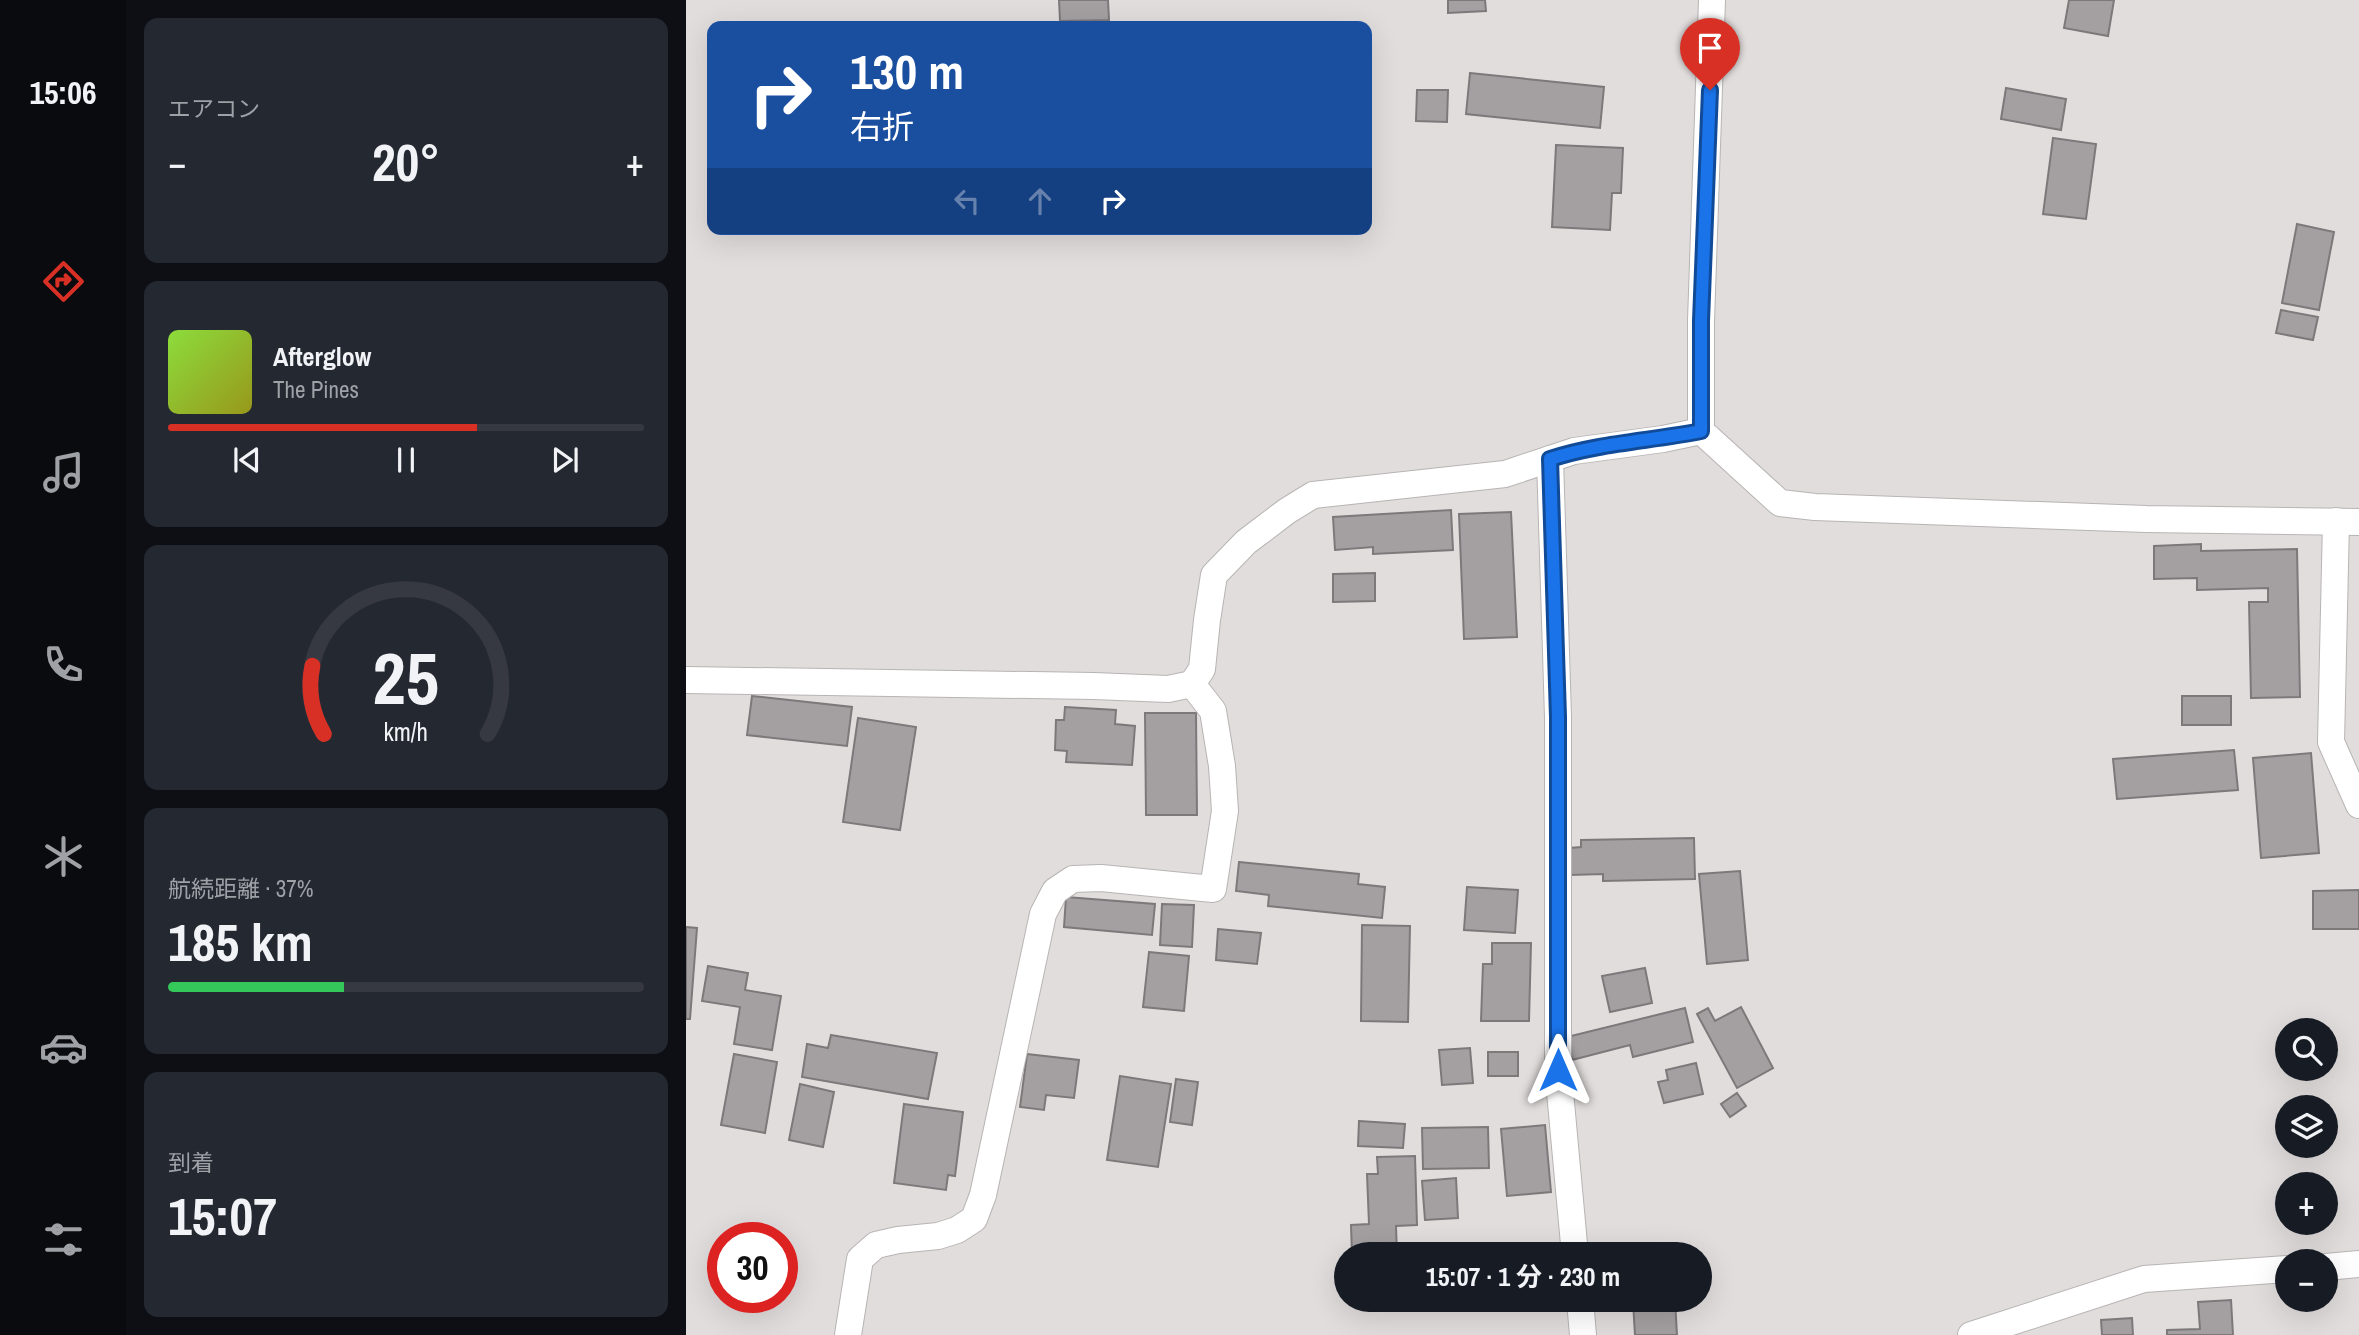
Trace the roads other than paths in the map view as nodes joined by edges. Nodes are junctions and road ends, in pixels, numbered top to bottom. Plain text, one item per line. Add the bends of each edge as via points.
1 (1712, 0) edge
2 (1701, 431) junction
3 (1550, 459) junction
4 (2348, 522) edge
5 (686, 680) edge
6 (1192, 684) junction
7 (2359, 805) edge
8 (1575, 1242) edge
9 (2359, 1264) edge
10 (2338, 1266) edge
11 (2275, 1270) edge
12 (1581, 1312) edge
13 (848, 1335) edge
14 (1583, 1335) edge
15 (1971, 1335) edge

1 - 2 street
2 - 3 street
2 - 4 street via 1780,503 2133,519
3 - 6 street via 1505,474 1313,495 1287,511 1246,542 1214,575 1202,670
3 - 8 street via 1558,717 1558,1070
4 - 7 street via 2331,742
5 - 6 street via 1168,689
6 - 13 street via 1213,711 1222,766 1225,811 1213,889 1101,878 1073,879 1055,891 1042,914 983,1195 974,1219 938,1236 876,1245 860,1259
9 - 10 street
11 - 15 street via 2144,1279
12 - 14 street

